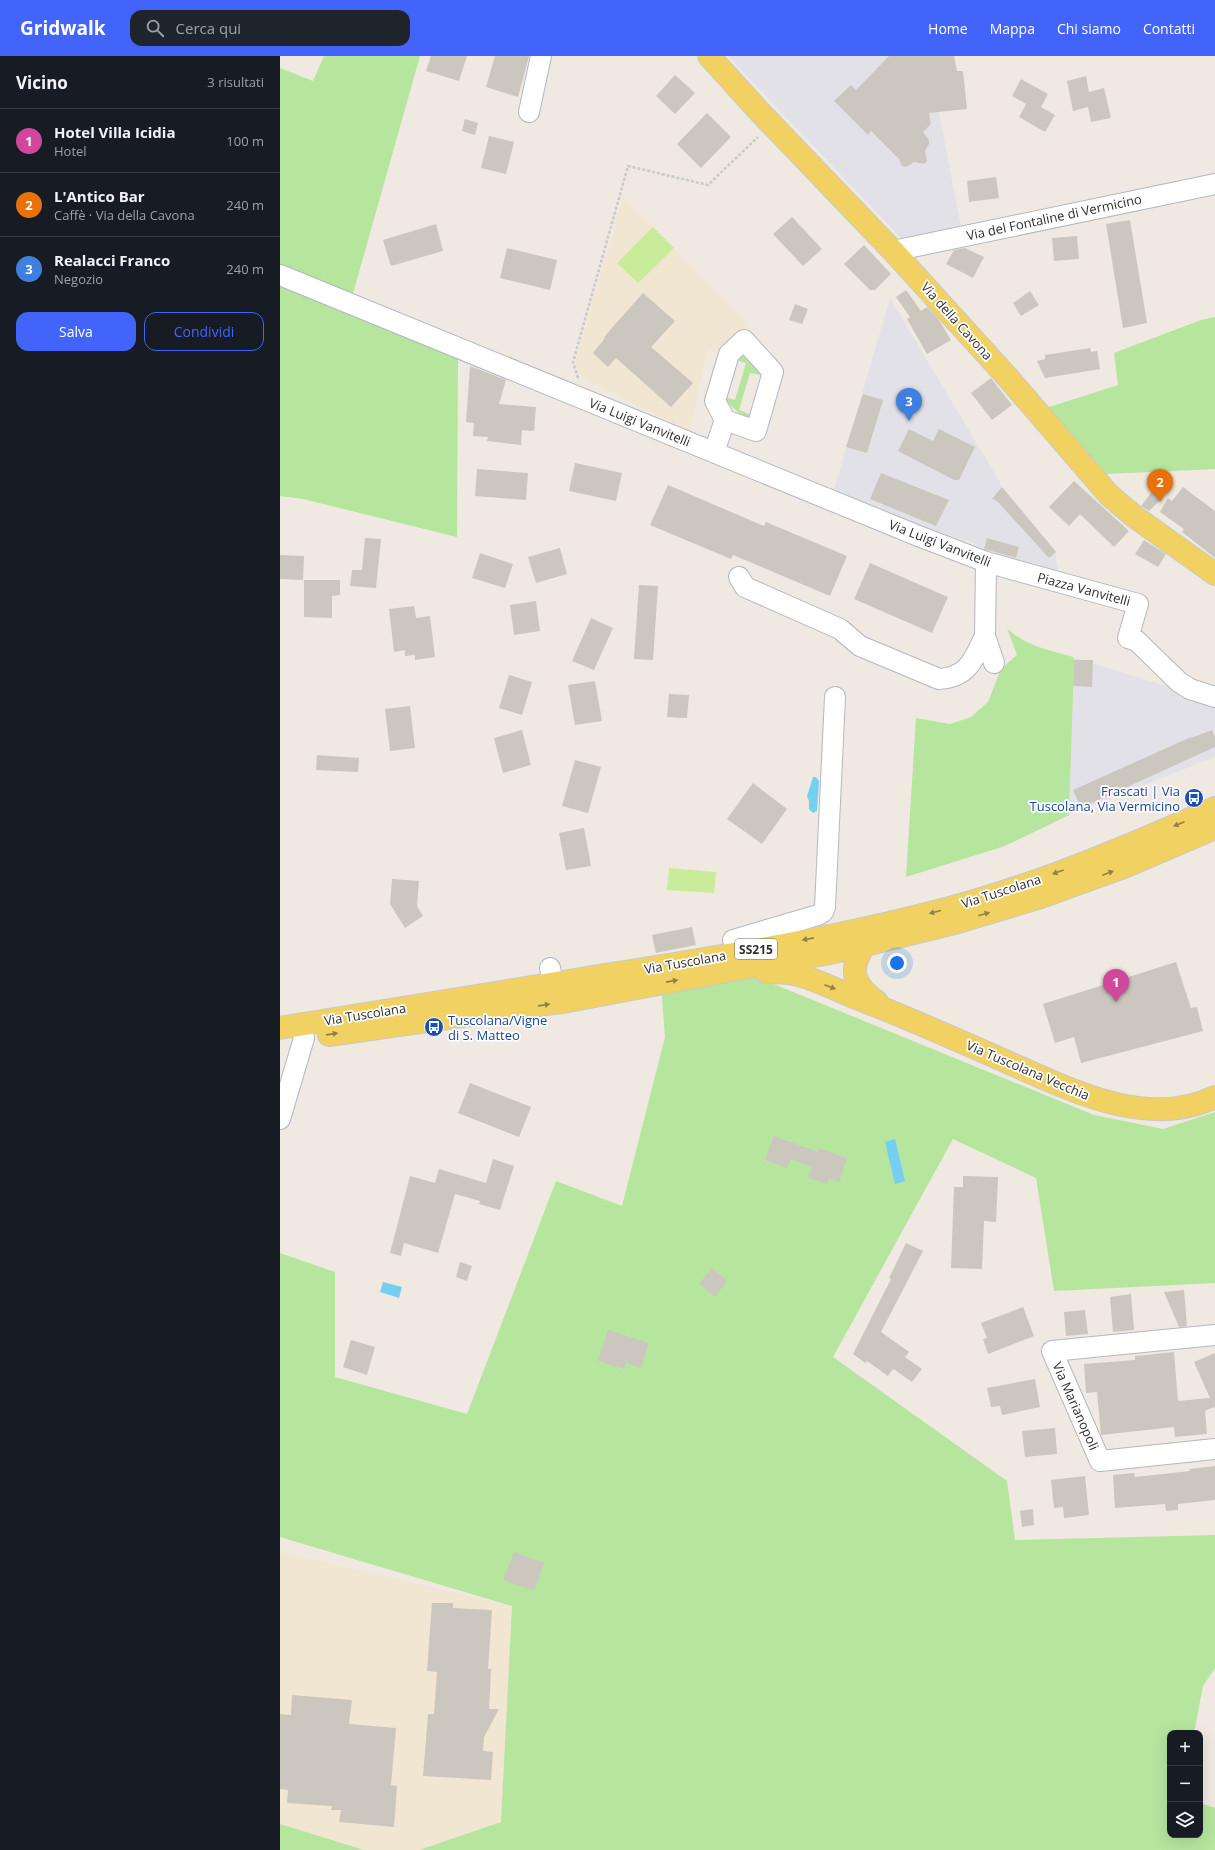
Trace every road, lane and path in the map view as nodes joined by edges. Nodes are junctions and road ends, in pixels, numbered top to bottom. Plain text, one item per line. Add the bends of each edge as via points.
1 (541, 56) edge
2 (709, 56) edge
3 (529, 112) dead end
4 (771, 124) junction
5 (1215, 184) edge
6 (893, 251) junction
7 (280, 275) edge
8 (584, 399) junction
9 (725, 420) dead end
10 (714, 452) junction
11 (993, 564) junction
12 (1215, 574) edge
13 (739, 577) dead end
14 (985, 636) junction
15 (994, 663) dead end
16 (835, 697) dead end
17 (1215, 697) edge
18 (1215, 808) edge
19 (1215, 828) edge
20 (865, 945) junction
21 (735, 949) junction
22 (892, 1011) junction
23 (280, 1028) edge
24 (304, 1038) junction
25 (280, 1042) edge
26 (1215, 1097) edge
27 (280, 1119) edge
28 (1215, 1335) edge
29 (1215, 1449) edge

1 - 3 street
2 - 4 main road, Via della Cavona
4 - 6 main road, Via della Cavona
4 - 8 path via 708,185 628,166 573,362
5 - 6 street, Via del Fontaline di Vermicino
6 - 12 main road, Via della Cavona via 1010,380 1109,495
7 - 8 street, Via Luigi Vanvitelli
8 - 10 street, Via Luigi Vanvitelli
9 - 10 street
10 - 11 street, Via Luigi Vanvitelli
11 - 14 street
11 - 17 street, Piazza Vanvitelli via 1138,604 1128,638 1142,646 1179,682 1190,689
13 - 14 street via 745,587 840,629 860,646 939,679 952,678 963,672
14 - 15 street
16 - 21 street via 825,908 818,915
18 -> 21 main road, Via Tuscolana / SS215 via 1096,858 974,901 889,923
20 -> 19 main road, Via Tuscolana / SS215 via 964,920 1041,896 1124,866
20 - 21 main road, Via Tuscolana / SS215 via 825,954
20 - 22 main road via 855,963 856,979 866,993
21 -> 22 main road
21 - 23 main road, Via Tuscolana / SS215 via 551,975
24 -> 21 main road, Via Tuscolana / SS215 via 568,1001
22 - 26 main road, Via Tuscolana Vecchia via 1060,1085 1113,1103 1144,1108 1174,1108 1198,1104
24 - 25 main road, Via Tuscolana / SS215
24 - 27 street
28 - 29 street, Via Marianopoli via 1052,1351 1100,1461

